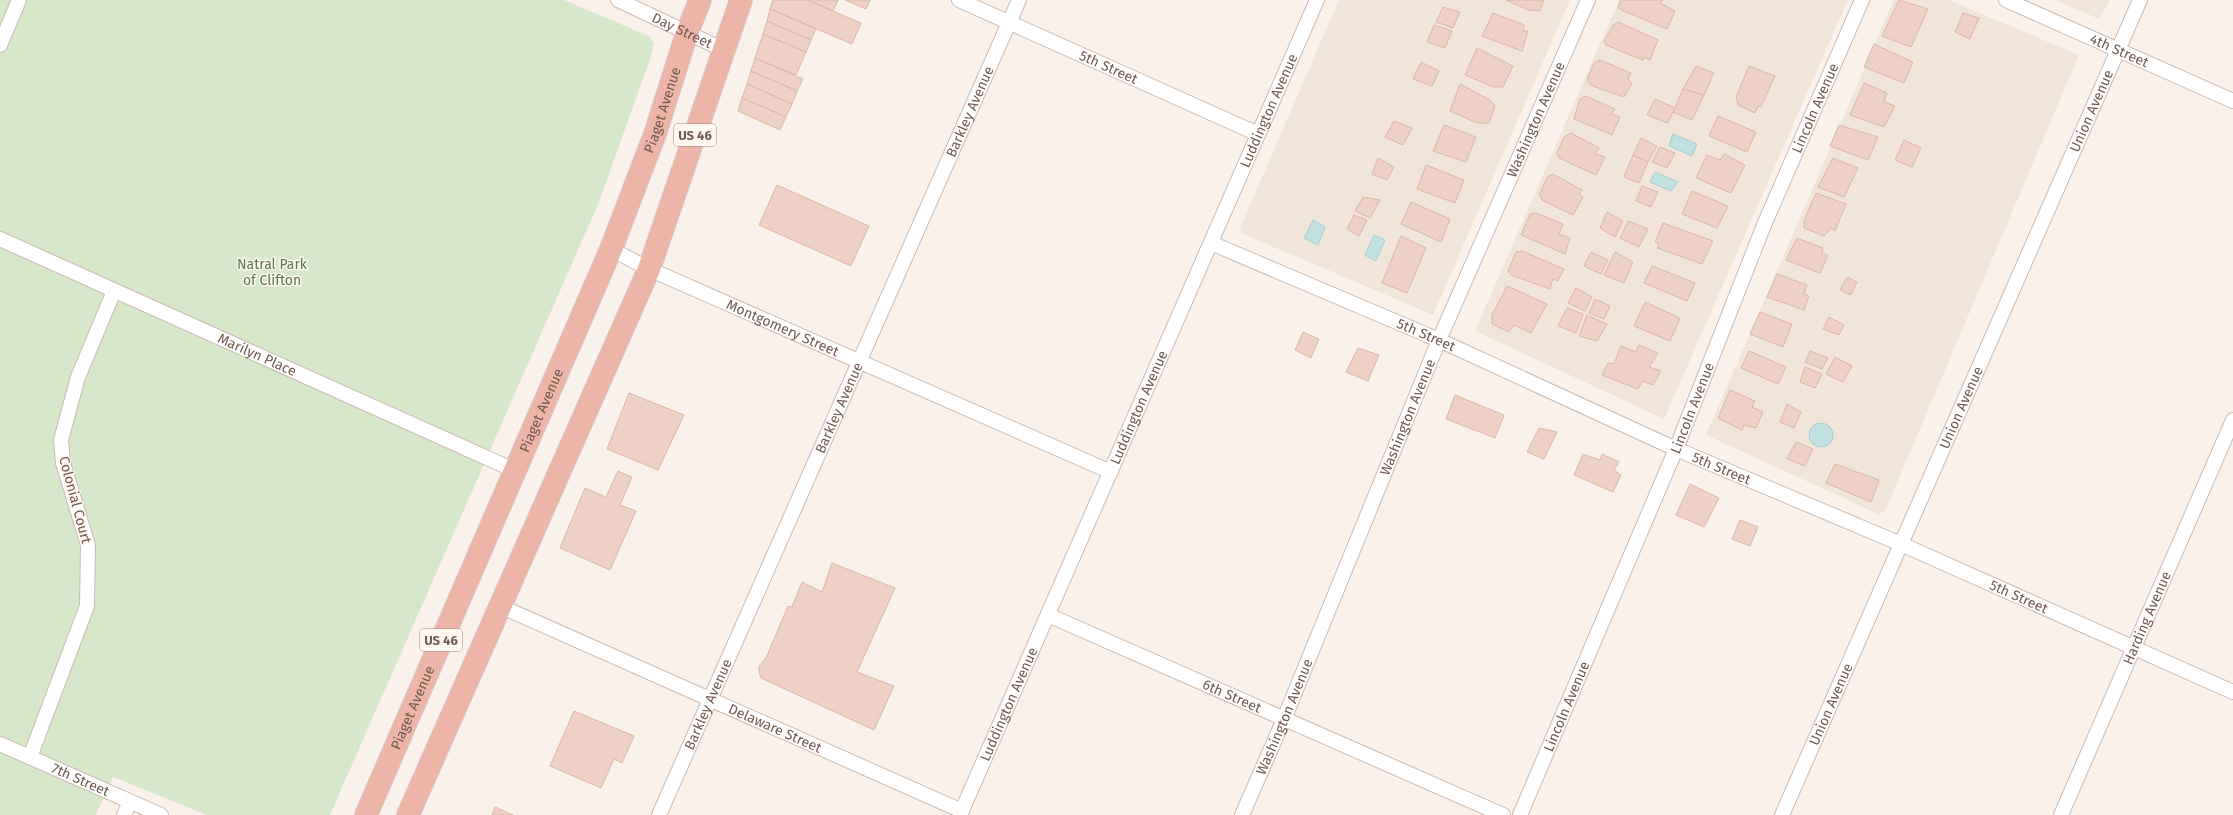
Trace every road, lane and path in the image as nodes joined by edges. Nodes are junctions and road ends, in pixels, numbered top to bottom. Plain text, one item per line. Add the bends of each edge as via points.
1 (19, 0) edge
2 (618, 0) edge
3 (692, 0) edge
4 (700, 0) edge
5 (741, 0) edge
6 (959, 0) edge
7 (1019, 0) edge
8 (1316, 0) edge
9 (1588, 0) edge
10 (1862, 0) edge
11 (2006, 0) edge
12 (2140, 0) edge
13 (1009, 22) junction
14 (687, 33) junction
15 (0, 45) edge
16 (2118, 49) junction
17 (724, 50) junction
18 (2233, 101) edge
19 (1258, 134) junction
20 (0, 240) edge
21 (1211, 243) junction
22 (610, 249) junction
23 (649, 269) junction
24 (114, 291) junction
25 (1439, 340) junction
26 (859, 362) junction
27 (2233, 420) edge
28 (1676, 449) junction
29 (514, 470) junction
30 (1111, 472) junction
31 (1901, 544) junction
32 (500, 606) junction
33 (1048, 615) junction
34 (2135, 648) junction
35 (2233, 692) edge
36 (710, 699) junction
37 (1284, 719) junction
38 (0, 744) edge
39 (30, 757) junction
40 (130, 802) junction
41 (961, 813) edge
42 (124, 815) edge
43 (161, 815) edge
44 (366, 815) edge
45 (408, 815) edge
46 (659, 815) edge
47 (1242, 815) edge
48 (1503, 815) edge
49 (1520, 815) edge
50 (1782, 815) edge
51 (2061, 815) edge

1 - 15 street
2 - 14 street, Day Street
3 - 14 highway
4 - 14 highway, Piaget Avenue / US 46
5 - 17 highway, US 46
6 - 13 street, 5th Street
7 - 13 street, Barkley Avenue
8 - 19 street, Luddington Avenue
9 - 25 street, Washington Avenue
10 - 28 street, Lincoln Avenue via 1764,225
11 - 16 street, 4th Street
12 - 16 street, Union Avenue
13 - 19 street, 5th Street
13 - 26 street, Barkley Avenue
14 - 17 street, Day Street
14 - 22 highway, Piaget Avenue / US 46 via 655,134
16 - 18 street, 4th Street
16 - 31 street, Union Avenue
17 - 23 highway, US 46
19 - 21 street, Luddington Avenue
20 - 24 street, Marilyn Place
21 - 25 street, 5th Street
21 - 30 street, Luddington Avenue
22 - 23 street, Montgomery Street
22 - 29 highway, Piaget Avenue / US 46
23 - 26 street, Montgomery Street
23 - 32 highway, US 46
24 - 29 street, Marilyn Place
24 - 39 street, Colonial Court via 78,377 61,440 62,463 88,545 87,606
25 - 28 street, 5th Street
25 - 37 street, Washington Avenue
26 - 30 street, Montgomery Street
26 - 36 street, Barkley Avenue
27 - 34 street, Harding Avenue
28 - 31 street, 5th Street
28 - 49 street, Lincoln Avenue
29 - 44 highway, Piaget Avenue / US 46
30 - 33 street, Luddington Avenue
31 - 34 street, 5th Street
31 - 50 street, Union Avenue
32 - 36 street, Delaware Street
32 - 45 highway, US 46
33 - 37 street, 6th Street
33 - 41 street, Luddington Avenue
34 - 35 street, 5th Street
34 - 51 street, Harding Avenue
36 - 41 street, Delaware Street
36 - 46 street, Barkley Avenue
37 - 47 street, Washington Avenue
37 - 48 street, 6th Street
38 - 39 street, 7th Street
39 - 40 street, 7th Street
40 - 42 street
40 - 43 street, 7th Street

